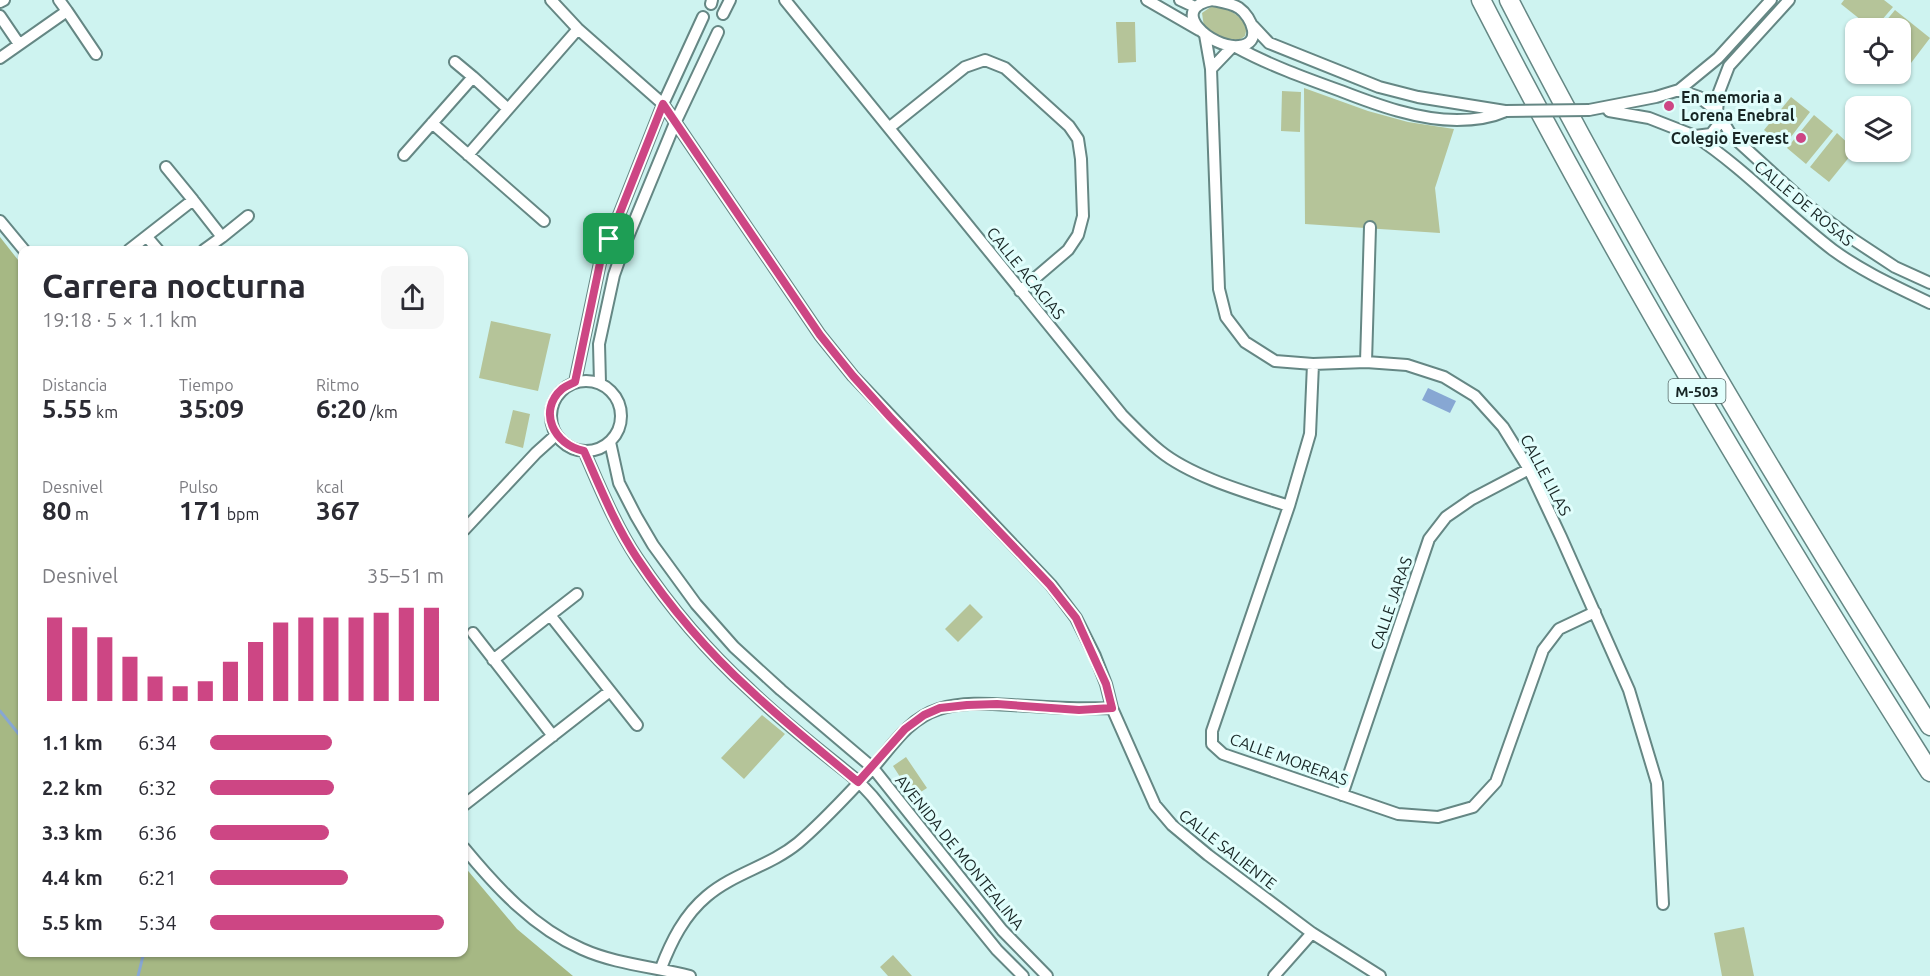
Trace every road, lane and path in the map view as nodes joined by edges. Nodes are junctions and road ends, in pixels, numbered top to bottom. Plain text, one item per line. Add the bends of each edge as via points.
1 (59, 0) edge
2 (551, 0) edge
3 (730, 0) edge
4 (784, 0) edge
5 (1147, 0) edge
6 (1180, 0) edge
7 (1212, 0) edge
8 (1239, 0) edge
9 (1481, 0) edge
10 (1509, 0) edge
11 (1771, 0) edge
12 (1789, 0) edge
13 (1199, 3) edge
14 (67, 12) junction
15 (723, 14) dead end
16 (1247, 15) junction
17 (0, 16) edge
18 (703, 17) dead end
19 (1254, 26) junction
20 (578, 29) junction
21 (718, 32) dead end
22 (1203, 33) junction
23 (20, 44) junction
24 (1234, 46) junction
25 (96, 54) dead end
26 (0, 58) edge
27 (455, 62) dead end
28 (1211, 69) junction
29 (473, 77) junction
30 (1679, 90) junction
31 (1656, 97) junction
32 (663, 104) junction
33 (508, 109) junction
34 (1601, 109) junction
35 (1506, 111) junction
36 (1719, 114) junction
37 (1656, 120) junction
38 (432, 123) junction
39 (675, 123) junction
40 (890, 127) junction
41 (1695, 136) junction
42 (404, 155) dead end
43 (468, 155) junction
44 (166, 167) dead end
45 (193, 200) junction
46 (248, 216) dead end
47 (0, 221) edge
48 (544, 221) dead end
49 (1370, 227) dead end
50 (147, 237) junction
51 (222, 237) junction
52 (21, 246) edge
53 (135, 246) edge
54 (155, 246) edge
55 (210, 246) edge
56 (1930, 283) edge
57 (1020, 291) junction
58 (1930, 303) edge
59 (1366, 362) junction
60 (1313, 364) junction
61 (575, 382) junction
62 (600, 383) junction
63 (556, 435) junction
64 (610, 442) junction
65 (584, 451) junction
66 (1529, 469) junction
67 (1289, 506) junction
68 (468, 526) edge
69 (577, 594) dead end
70 (1595, 612) junction
71 (550, 615) junction
72 (473, 633) dead end
73 (493, 660) junction
74 (610, 691) junction
75 (1112, 708) junction
76 (637, 725) dead end
77 (1930, 726) edge
78 (553, 736) junction
79 (873, 768) junction
80 (1930, 772) edge
81 (858, 782) junction
82 (1342, 795) junction
83 (468, 802) edge
84 (468, 852) edge
85 (1662, 904) dead end
86 (1312, 933) junction
87 (662, 968) junction
88 (690, 976) edge
89 (1023, 976) edge
90 (1047, 976) edge
91 (1274, 976) edge
92 (1380, 976) edge

1 - 14 street
2 - 20 street, CALLE SALIENTE
3 - 15 street
4 - 40 street, CALLE ACACIAS
5 - 22 street
6 - 13 street
7 - 13 street
7 - 16 street via 1231,4
8 - 16 street
9 - 80 highway, M-503 via 1560,148 1774,524
10 - 77 highway, M-503 via 1721,384
11 - 30 street via 1718,58
12 - 36 street via 1730,66 1719,92
13 - 22 street via 1193,18
14 - 23 street
14 - 25 street
16 - 19 street
17 - 23 street
18 - 32 street
19 - 24 street via 1250,41
19 - 35 street via 1269,43 1379,87
20 - 32 street, CALLE SALIENTE
20 - 33 street
21 - 39 street
22 - 24 street via 1217,43
22 - 28 street, CALLE LILAS
23 - 26 street
24 - 28 street
24 - 35 street via 1375,104 1417,115 1457,120
27 - 29 street
28 - 60 street, CALLE LILAS via 1219,289 1226,317 1245,342 1275,361
29 - 33 street
29 - 38 street
30 - 31 street
30 - 36 street, CALLE DE ROSAS via 1699,97
31 - 34 street
31 - 37 street
32 - 39 street, CALLE SALIENTE
32 - 61 street via 600,263
33 - 43 street
34 - 35 street, bridge
34 - 37 street
36 - 41 street via 1718,125 1711,134
36 - 56 street, CALLE DE ROSAS via 1731,135 1811,208 1895,267
37 - 41 street, CALLE DE ROSAS
38 - 42 street
38 - 43 street
39 - 62 street via 614,275 599,344
39 - 75 street, CALLE SALIENTE via 840,360 1031,563 1076,618 1106,684
40 - 57 street, CALLE ACACIAS
40 - 57 street via 965,67 985,60 1005,68 1069,126 1078,139 1081,159 1083,216 1078,235 1068,250
41 - 58 street, CALLE DE ROSAS via 1717,150 1835,251
43 - 48 street
44 - 45 street
45 - 50 street
45 - 51 street
46 - 51 street
47 - 52 street
49 - 59 street
50 - 53 street
50 - 54 street
51 - 55 street
57 - 67 street, CALLE ACACIAS via 1122,415 1161,452 1232,487
59 - 60 street, CALLE LILAS
59 - 66 street, CALLE LILAS via 1407,365 1444,377 1475,396 1503,427
60 - 67 street, CALLE MORERAS via 1310,434
61 - 62 street
61 - 63 street via 561,390 552,404 550,420
62 - 64 street via 619,403 622,417
63 - 65 street via 573,449
63 - 68 street
64 - 65 street
64 - 79 street, AVENIDA DE MONTEALINA via 619,483 636,516 696,604 734,647
65 - 81 street, AVENIDA DE MONTEALINA via 636,556 702,643 750,691
66 - 70 street, CALLE LILAS
66 - 82 street, CALLE JARAS via 1446,517 1429,539
67 - 82 street, CALLE MORERAS via 1212,731 1212,744 1223,754
69 - 71 street
70 - 82 street, CALLE MORERAS via 1559,630 1543,650 1496,782 1473,807 1438,818 1398,814
70 - 85 street, CALLE LILAS via 1629,690 1657,783
71 - 73 street
71 - 74 street
72 - 73 street
73 - 78 street
74 - 76 street
74 - 78 street
75 - 79 street via 1079,710 997,704 940,708 905,729
75 - 86 street, CALLE SALIENTE via 1155,805 1172,825
78 - 83 street
79 - 81 street
79 - 90 street, AVENIDA DE MONTEALINA via 1002,930
81 - 87 street via 797,844 707,896 671,943
81 - 89 street, AVENIDA DE MONTEALINA
84 - 87 street via 519,909 552,933 583,950
86 - 91 street
86 - 92 street, CALLE SALIENTE
87 - 88 street

